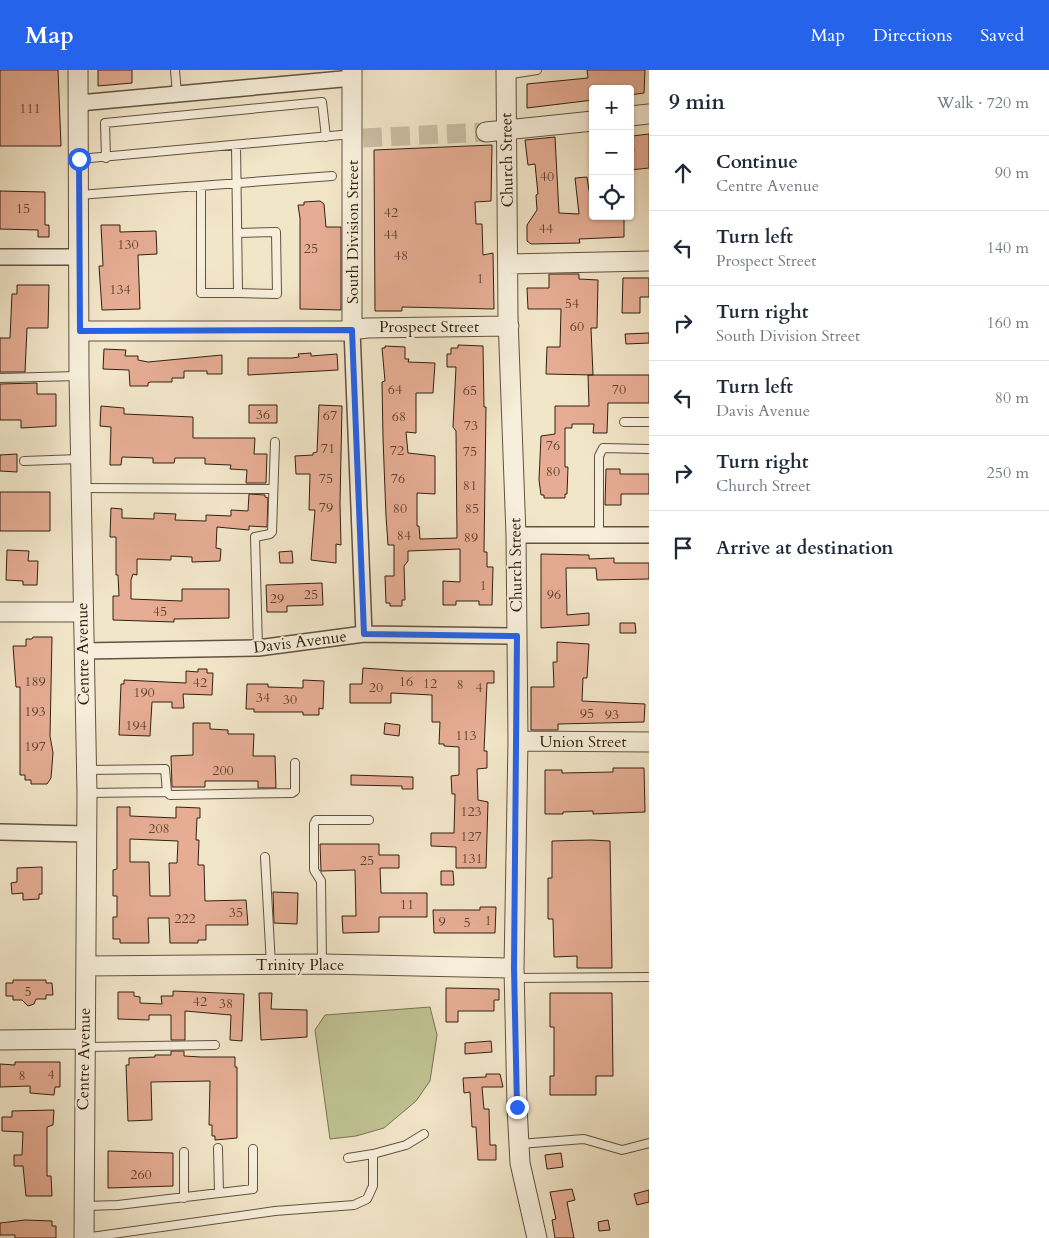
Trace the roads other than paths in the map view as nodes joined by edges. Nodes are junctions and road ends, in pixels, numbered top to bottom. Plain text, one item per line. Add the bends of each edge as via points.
1 (78, 70) edge
2 (175, 70) edge
3 (537, 70) edge
4 (506, 72) edge
5 (353, 74) edge
6 (177, 94) junction
7 (79, 102) junction
8 (649, 114) edge
9 (634, 116) edge
10 (589, 122) edge
11 (486, 132) tunnel mouth
12 (507, 132) junction
13 (326, 137) junction
14 (357, 137) junction
15 (236, 145) junction
16 (106, 158) junction
17 (79, 159) junction
18 (332, 176) dead end
19 (237, 184) junction
20 (201, 186) junction
21 (79, 195) junction
22 (238, 233) junction
23 (79, 256) junction
24 (0, 257) edge
25 (649, 261) edge
26 (508, 264) junction
27 (238, 293) junction
28 (509, 326) junction
29 (352, 330) junction
30 (80, 331) junction
31 (79, 376) junction
32 (0, 378) edge
33 (624, 422) dead end
34 (649, 422) edge
35 (275, 442) dead end
36 (649, 449) edge
37 (82, 459) junction
38 (24, 461) dead end
39 (82, 488) junction
40 (273, 489) junction
41 (599, 535) junction
42 (649, 535) edge
43 (516, 536) junction
44 (0, 612) edge
45 (82, 612) junction
46 (364, 634) junction
47 (517, 636) junction
48 (258, 648) junction
49 (83, 651) junction
50 (518, 741) junction
51 (649, 742) edge
52 (294, 764) dead end
53 (86, 770) junction
54 (167, 792) junction
55 (87, 793) junction
56 (369, 820) dead end
57 (0, 832) edge
58 (86, 834) junction
59 (265, 857) dead end
60 (322, 964) junction
61 (270, 965) junction
62 (86, 966) junction
63 (514, 973) junction
64 (649, 977) edge
65 (0, 1040) edge
66 (84, 1043) junction
67 (215, 1045) dead end
68 (424, 1134) dead end
69 (649, 1143) edge
70 (519, 1144) junction
71 (218, 1148) dead end
72 (253, 1149) dead end
73 (184, 1152) dead end
74 (373, 1154) junction
75 (348, 1158) dead end
76 (219, 1193) junction
77 (184, 1198) junction
78 (83, 1206) junction
79 (84, 1238) edge
80 (537, 1238) edge

1 - 7 street, Centre Avenue
2 - 6 lane
3 - 4 lane
4 - 12 street, Church Street
5 - 6 street
5 - 14 street, South Division Street
6 - 7 street
7 - 17 street, Centre Avenue
8 - 9 street
10 - 12 street
11 - 12 street
12 - 26 street, Church Street
13 - 14 lane
13 - 15 lane
13 - 16 lane via 322,102 105,123
14 - 29 street, South Division Street
15 - 16 lane
15 - 19 lane
16 - 17 lane
17 - 21 street, Centre Avenue
18 - 19 lane
19 - 20 lane
19 - 22 lane
20 - 21 lane
20 - 27 lane via 201,293
21 - 23 street, Centre Avenue
22 - 27 lane
22 - 27 lane via 276,232 278,294
23 - 24 street
23 - 30 street, Centre Avenue
25 - 26 street
26 - 28 street, Church Street
28 - 29 street, Prospect Street
28 - 43 street, Church Street
29 - 30 street, Prospect Street
29 - 46 street, South Division Street
30 - 31 street, Centre Avenue
31 - 32 lane
31 - 37 street, Centre Avenue
33 - 34 lane
35 - 40 lane
36 - 41 lane via 603,448 600,456
37 - 38 lane
37 - 39 street, Centre Avenue
39 - 40 lane
39 - 45 street, Centre Avenue
40 - 48 lane via 272,532 255,537
41 - 42 street
41 - 43 street
43 - 47 street, Church Street
44 - 45 street
45 - 49 street, Centre Avenue
46 - 47 street, Davis Avenue
46 - 48 street, Davis Avenue
47 - 50 street, Church Street
48 - 49 street, Davis Avenue
49 - 53 street, Centre Avenue
50 - 51 street, Union Street
50 - 63 street, Church Street
52 - 54 lane via 295,791 292,792 170,795
53 - 54 lane via 165,769
53 - 55 street, Centre Avenue
54 - 55 lane
55 - 58 street, Centre Avenue
56 - 60 lane via 316,820 314,824 314,870 321,881
57 - 58 street
58 - 62 street, Centre Avenue
59 - 61 lane
60 - 61 street, Trinity Place
60 - 63 street, Trinity Place
61 - 62 street, Trinity Place
62 - 66 street, Centre Avenue
63 - 64 lane
63 - 70 street, Church Street
65 - 66 street
66 - 67 lane
66 - 78 street, Centre Avenue
68 - 74 lane via 406,1145
69 - 70 lane via 622,1150 584,1139
70 - 80 street, Church Street via 520,1163
71 - 76 lane
72 - 76 lane via 253,1189
73 - 77 lane
74 - 75 lane
74 - 79 lane via 373,1186 367,1199 354,1205 274,1211
76 - 77 lane
77 - 78 lane via 118,1206
78 - 79 street, Centre Avenue

